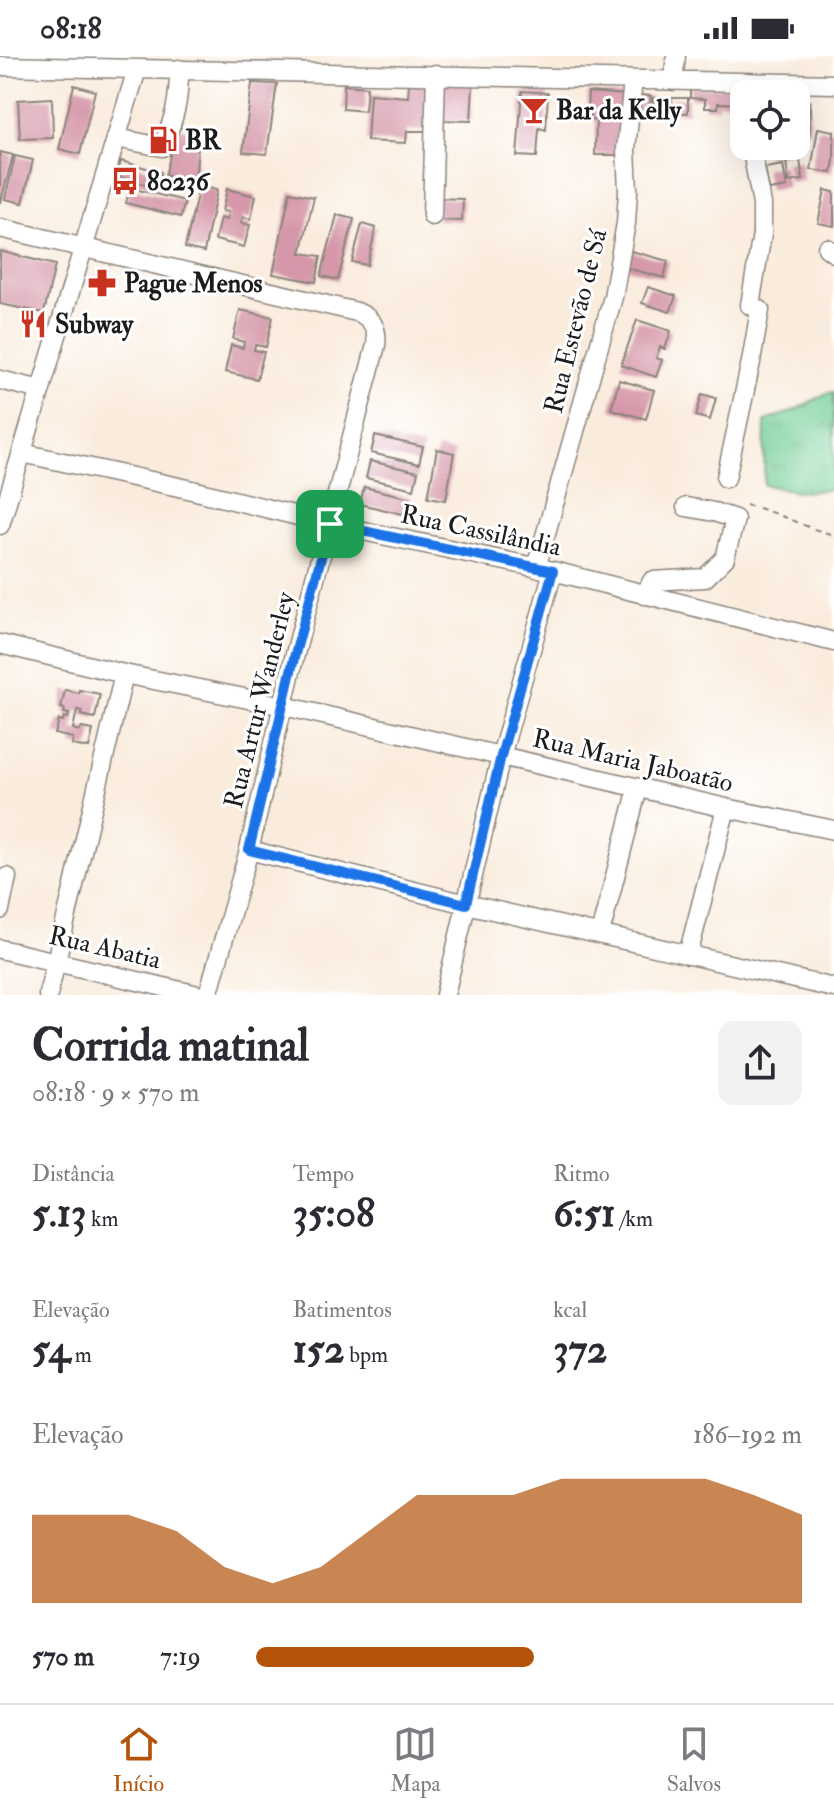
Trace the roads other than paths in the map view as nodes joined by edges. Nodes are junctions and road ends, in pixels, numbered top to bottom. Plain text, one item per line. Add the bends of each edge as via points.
1 (676, 56) edge
2 (0, 66) edge
3 (137, 69) junction
4 (179, 69) junction
5 (436, 74) junction
6 (633, 80) junction
7 (673, 81) junction
8 (834, 84) edge
9 (810, 85) edge
10 (730, 86) edge
11 (116, 138) junction
12 (754, 160) edge
13 (432, 216) dead end
14 (0, 228) edge
15 (82, 248) junction
16 (0, 380) edge
17 (41, 390) junction
18 (22, 453) junction
19 (726, 478) dead end
20 (686, 507) dead end
21 (330, 524) junction
22 (0, 525) edge
23 (544, 570) junction
24 (645, 595) junction
25 (834, 642) edge
26 (0, 644) edge
27 (124, 674) junction
28 (284, 706) junction
29 (501, 756) junction
30 (638, 788) junction
31 (726, 808) junction
32 (834, 830) edge
33 (249, 850) junction
34 (7, 877) dead end
35 (466, 904) junction
36 (0, 910) edge
37 (600, 934) junction
38 (0, 949) edge
39 (688, 955) junction
40 (56, 962) junction
41 (834, 988) edge
42 (48, 995) edge
43 (198, 995) edge
44 (208, 995) edge
45 (445, 995) edge

1 - 7 street
2 - 3 street
3 - 4 street
3 - 11 street
4 - 5 street
4 - 11 street via 179,98 162,147
5 - 6 street
5 - 13 street
6 - 7 street
6 - 23 street, Rua Estevão de Sá via 626,223 613,297
7 - 10 street
8 - 9 street
11 - 15 street
12 - 19 street via 762,234 750,305 760,310
14 - 15 street
15 - 17 street
15 - 21 street, Rua Artur Wanderley via 357,312 373,324 376,345
16 - 17 street
17 - 18 street
18 - 21 street, Rua Cassilândia
18 - 22 street
20 - 24 street via 735,519 725,558 705,578 652,581
21 - 23 street, Rua Cassilândia
21 - 28 street, Rua Artur Wanderley
23 - 24 street, Rua Cassilândia
23 - 29 street, Rua Estevão de Sá
24 - 25 street, Rua Cassilândia
26 - 27 street, Rua Maria Jaboatão
27 - 28 street, Rua Maria Jaboatão
27 - 40 street
28 - 29 street, Rua Maria Jaboatão
28 - 33 street, Rua Artur Wanderley
29 - 30 street, Rua Maria Jaboatão
29 - 35 street, Rua Estevão de Sá
30 - 31 street, Rua Maria Jaboatão
30 - 37 street
31 - 32 street, Rua Maria Jaboatão
31 - 39 street
33 - 35 street
33 - 44 street, Rua Artur Wanderley
34 - 36 street
35 - 37 street
35 - 45 street, Rua Estevão de Sá
37 - 39 street
38 - 40 street, Rua Abatia
39 - 41 street
40 - 42 street
40 - 43 street, Rua Abatia

